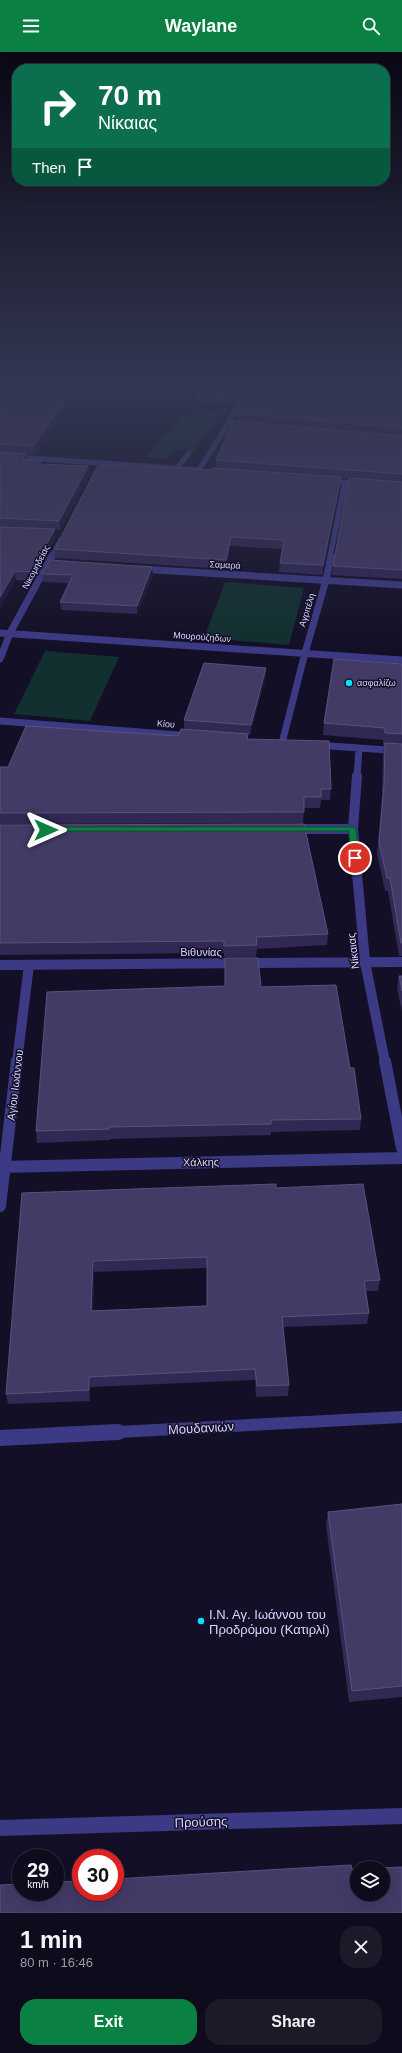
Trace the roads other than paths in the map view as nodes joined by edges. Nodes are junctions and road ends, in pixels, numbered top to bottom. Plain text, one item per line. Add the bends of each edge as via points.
1 (322, 480) edge
2 (345, 482) junction
3 (366, 484) edge
4 (56, 534) edge
5 (48, 563) junction
6 (56, 564) edge
7 (127, 568) edge
8 (326, 580) junction
9 (402, 585) edge
10 (0, 632) edge
11 (10, 633) junction
12 (305, 653) junction
13 (0, 659) edge
14 (402, 660) edge
15 (0, 721) edge
16 (196, 736) edge
17 (282, 743) edge
18 (306, 744) edge
19 (359, 748) junction
20 (402, 751) edge
21 (282, 829) edge
22 (352, 829) junction
23 (365, 962) junction
24 (402, 962) edge
25 (0, 965) edge
26 (29, 965) junction
27 (402, 1148) edge
28 (402, 1158) edge
29 (3, 1167) edge
30 (0, 1206) edge
31 (402, 1417) edge
32 (0, 1438) edge
33 (402, 1816) edge
34 (0, 1828) edge

1 - 2 street
2 - 3 street
2 - 8 street, Αγριτέλη
4 - 5 street, Νικομηδείας via 64,534
5 - 6 street
5 - 11 street, Νικομηδείας
7 - 8 street, Σαμαρά
8 - 9 street, Σαμαρά
8 - 12 street, Αγριτέλη
10 - 11 street, Μουρούζηδων
11 - 12 street, Μουρούζηδων
11 - 13 street, Νικομηδείας
12 - 14 street, Μουρούζηδων
12 - 17 street, Αγριτέλη
15 - 16 street, Κίου
18 - 19 street
19 - 20 street
19 - 22 street, Νίκαιας
21 - 22 street
22 - 23 street, Νίκαιας
23 - 24 street, Βιθυνίας
23 - 26 street, Βιθυνίας
23 - 27 street, Νίκαιας
25 - 26 street, Βιθυνίας
26 - 29 street, Αγίου Ιωάννου
28 - 29 street, Χάλκης
29 - 30 street, Αγίου Ιωάννου
31 - 32 street, Μουδανιών
33 - 34 street, Προύσης

